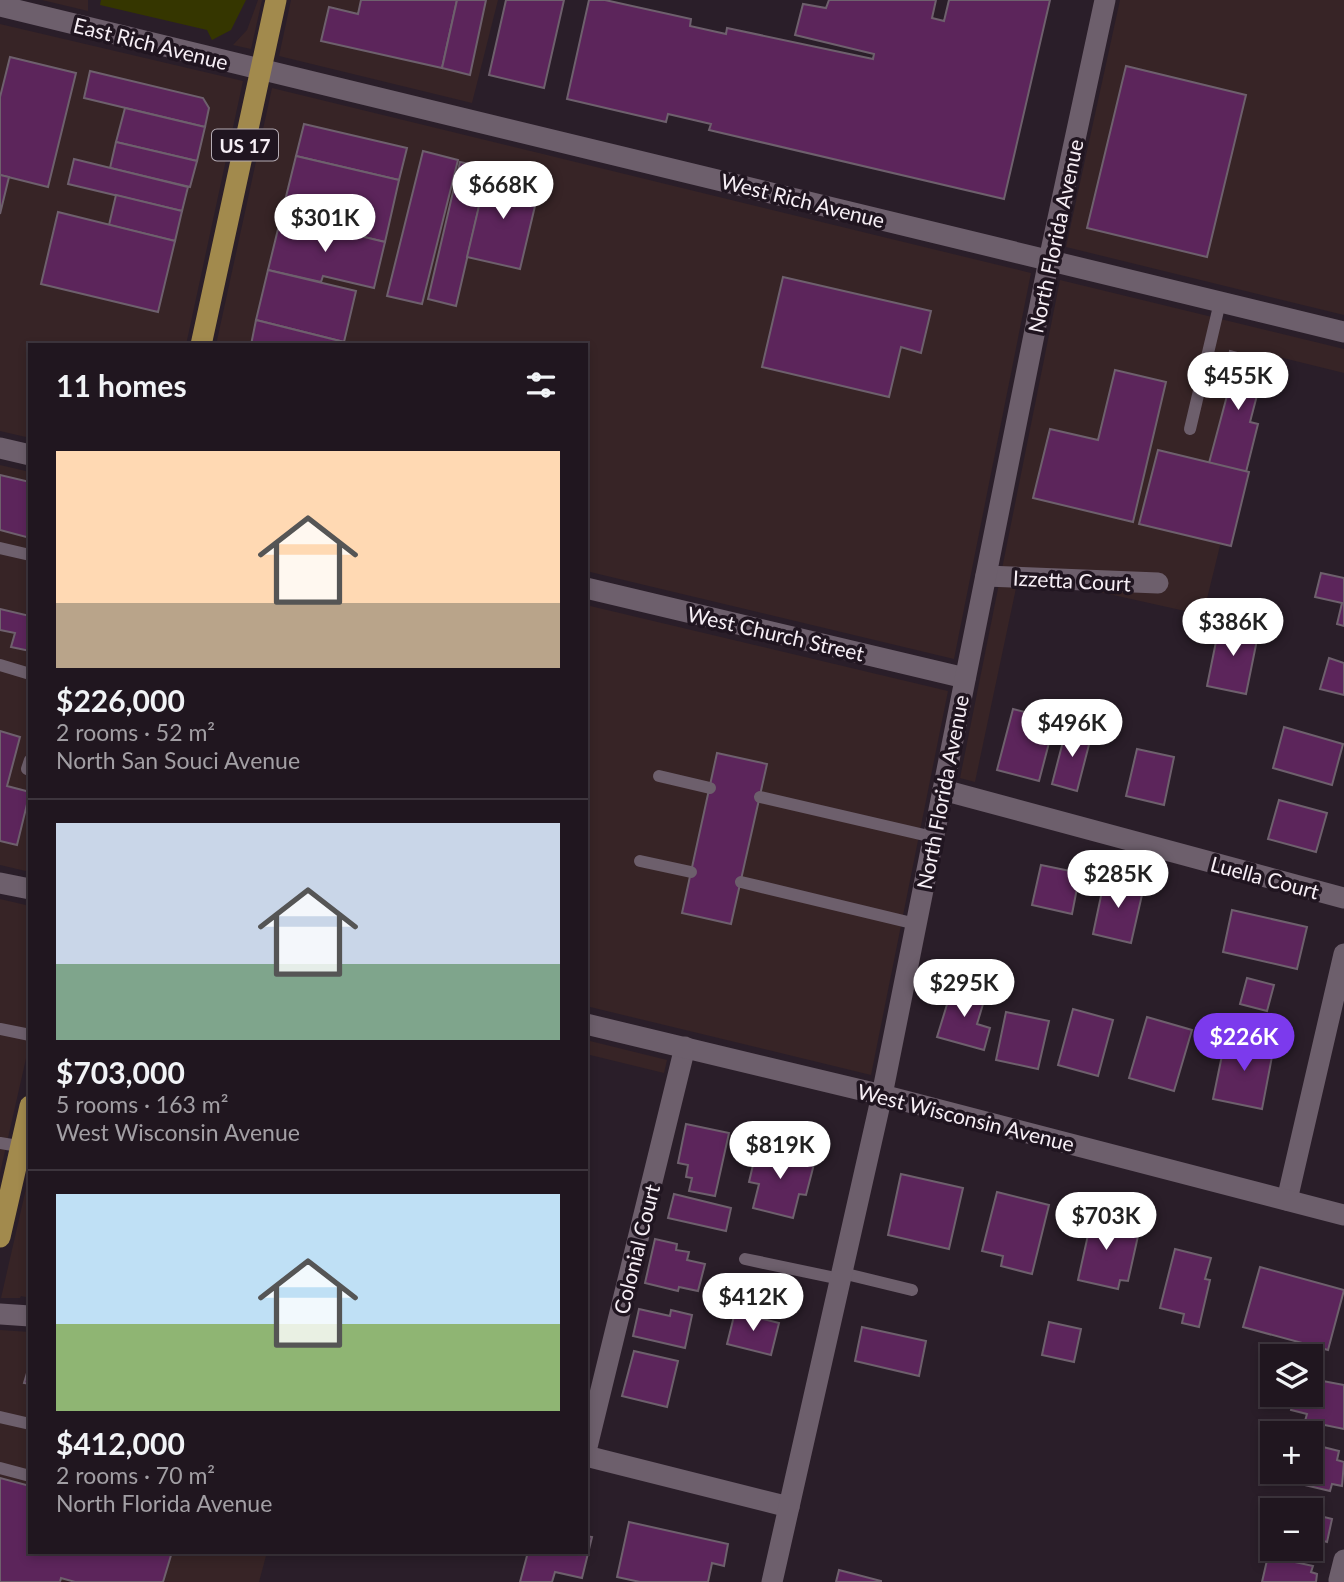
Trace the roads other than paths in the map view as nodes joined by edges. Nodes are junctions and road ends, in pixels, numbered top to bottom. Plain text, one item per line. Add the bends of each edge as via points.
1 (276, 0) edge
2 (1105, 0) edge
3 (0, 6) edge
4 (261, 69) junction
5 (1049, 260) junction
6 (1220, 302) junction
7 (1344, 332) edge
8 (201, 343) edge
9 (1190, 429) dead end
10 (0, 448) edge
11 (28, 455) edge
12 (0, 548) edge
13 (28, 555) edge
14 (986, 576) junction
15 (1158, 583) dead end
16 (588, 588) edge
17 (0, 665) edge
18 (28, 673) edge
19 (965, 678) junction
20 (659, 776) dead end
21 (710, 788) dead end
22 (943, 790) junction
23 (760, 797) dead end
24 (933, 837) junction
25 (640, 861) dead end
26 (691, 872) dead end
27 (741, 882) dead end
28 (0, 883) edge
29 (28, 890) edge
30 (1344, 898) edge
31 (916, 924) junction
32 (1344, 954) edge
33 (588, 1024) edge
34 (0, 1029) edge
35 (28, 1035) edge
36 (685, 1047) junction
37 (882, 1095) junction
38 (28, 1113) edge
39 (17, 1146) edge
40 (1287, 1200) junction
41 (1344, 1215) edge
42 (0, 1237) edge
43 (745, 1259) dead end
44 (841, 1276) junction
45 (912, 1290) dead end
46 (0, 1314) edge
47 (28, 1316) edge
48 (0, 1417) edge
49 (28, 1424) edge
50 (588, 1446) edge
51 (588, 1455) edge
52 (0, 1468) edge
53 (28, 1475) edge
54 (789, 1507) junction
55 (772, 1582) edge

1 - 4 main road, US 17
2 - 5 street, North Florida Avenue
3 - 4 street, East Rich Avenue
4 - 5 street, West Rich Avenue
4 - 8 main road, US 17
5 - 6 street, West Rich Avenue
5 - 14 street, North Florida Avenue
6 - 7 street, West Rich Avenue
6 - 9 lane
10 - 11 street
12 - 13 lane
14 - 15 street, Izzetta Court
14 - 19 street, North Florida Avenue
16 - 19 street, West Church Street
17 - 18 lane
19 - 22 street, North Florida Avenue
20 - 21 lane
22 - 24 street, North Florida Avenue
22 - 30 street, Luella Court
23 - 24 lane
24 - 31 street, North Florida Avenue
25 - 26 lane
27 - 31 lane
28 - 29 street
31 - 37 street, North Florida Avenue
32 - 40 street
33 - 36 street, West Wisconsin Avenue
34 - 35 lane
36 - 37 street, West Wisconsin Avenue
36 - 50 street, Colonial Court
37 - 40 street, West Wisconsin Avenue
37 - 44 street, North Florida Avenue
38 - 39 main road
39 - 42 main road
40 - 41 street, West Wisconsin Avenue
43 - 44 lane
44 - 45 lane
44 - 54 street, North Florida Avenue
46 - 47 street
48 - 49 lane
51 - 54 street
52 - 53 lane
54 - 55 street, North Florida Avenue

